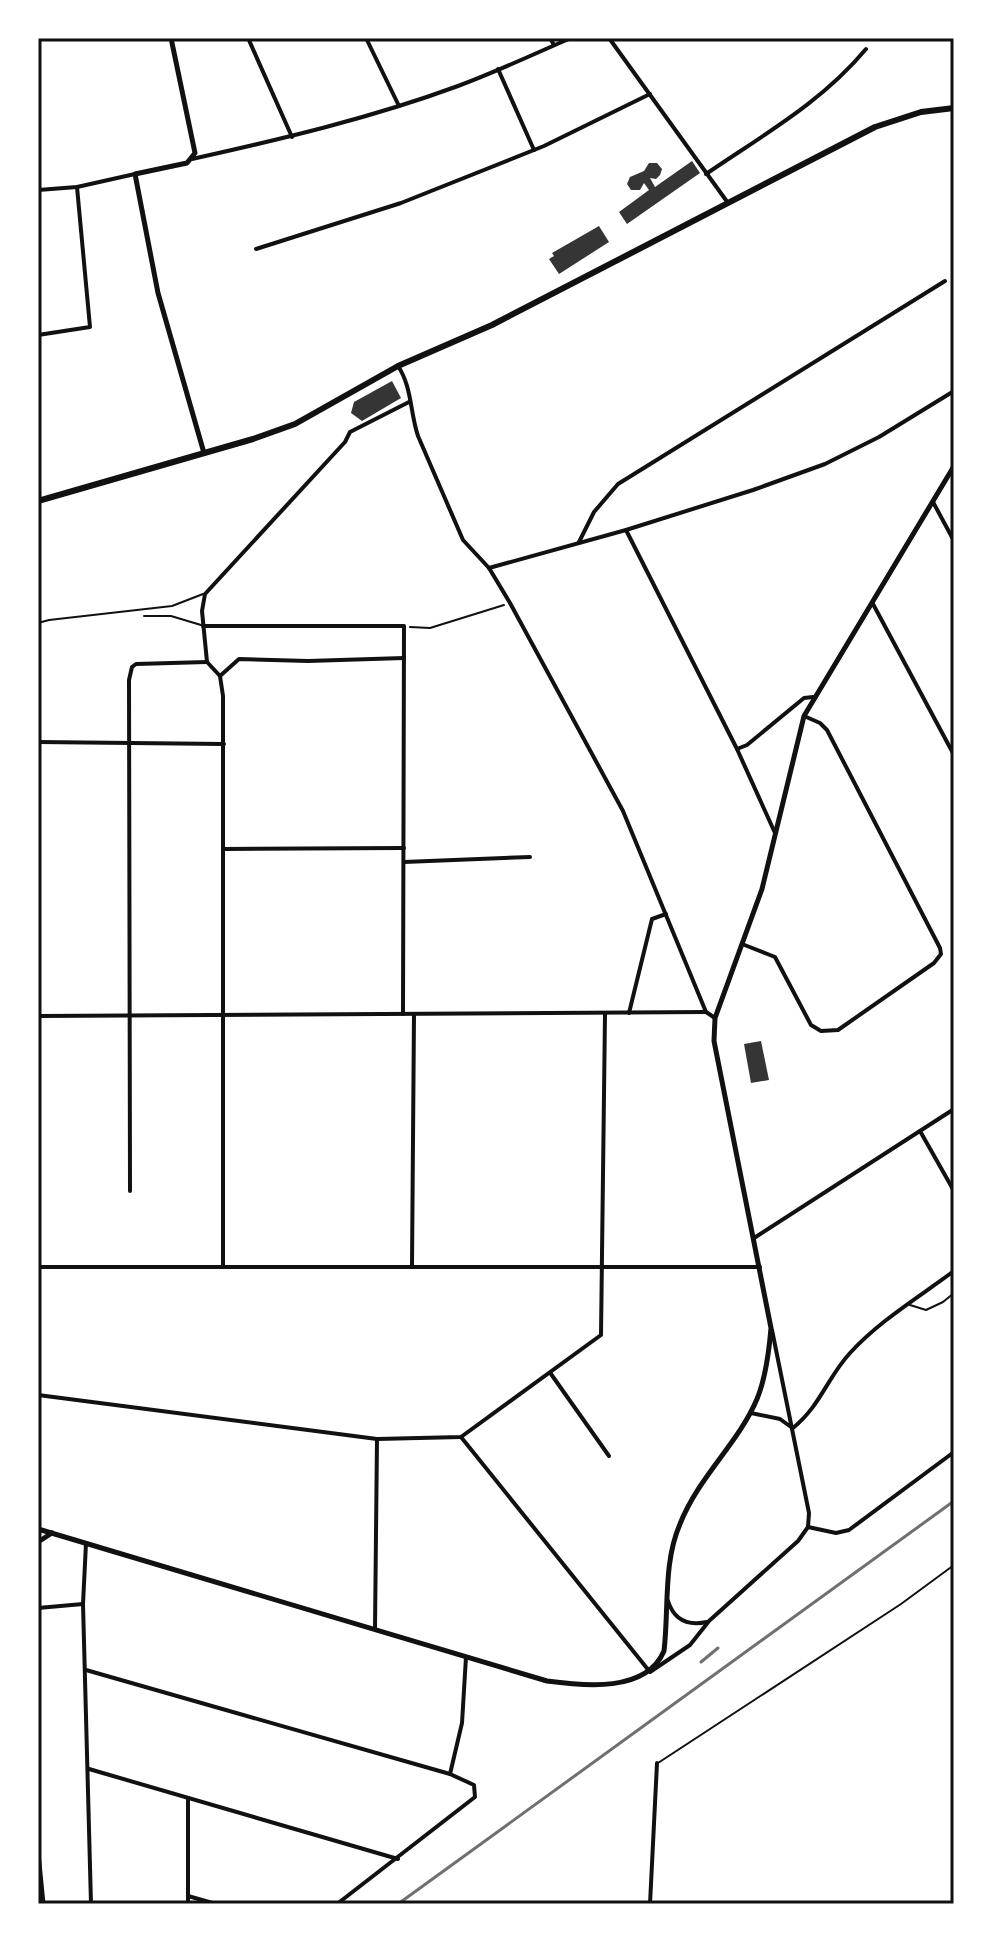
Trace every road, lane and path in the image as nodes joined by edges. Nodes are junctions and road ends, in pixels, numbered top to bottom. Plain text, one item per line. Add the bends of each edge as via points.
1 (171, 38) edge
2 (248, 38) edge
3 (366, 38) edge
4 (550, 38) edge
5 (571, 38) edge
6 (609, 38) edge
7 (554, 45) junction
8 (866, 49) dead end
9 (498, 69) junction
10 (650, 94) junction
11 (399, 106) junction
12 (954, 108) edge
13 (292, 137) junction
14 (534, 150) junction
15 (192, 159) junction
16 (135, 174) junction
17 (706, 174) junction
18 (77, 187) junction
19 (38, 190) edge
20 (728, 203) junction
21 (256, 249) dead end
22 (945, 281) dead end
23 (38, 335) edge
24 (398, 366) junction
25 (954, 391) edge
26 (409, 402) junction
27 (204, 453) junction
28 (954, 466) edge
29 (38, 501) edge
30 (933, 502) junction
31 (626, 530) junction
32 (954, 541) edge
33 (579, 542) junction
34 (489, 568) junction
35 (205, 594) junction
36 (510, 603) junction
37 (873, 604) junction
38 (144, 616) dead end
39 (38, 623) edge
40 (203, 626) junction
41 (404, 626) junction
42 (404, 658) junction
43 (207, 662) junction
44 (220, 676) junction
45 (813, 697) junction
46 (804, 716) junction
47 (38, 742) edge
48 (130, 743) junction
49 (224, 744) junction
50 (737, 749) junction
51 (954, 755) edge
52 (776, 835) junction
53 (404, 848) junction
54 (225, 849) junction
55 (530, 857) dead end
56 (404, 862) junction
57 (666, 914) junction
58 (742, 944) junction
59 (706, 1012) junction
60 (629, 1013) junction
61 (222, 1014) junction
62 (403, 1014) junction
63 (414, 1014) junction
64 (605, 1014) junction
65 (130, 1015) junction
66 (38, 1016) edge
67 (715, 1018) junction
68 (954, 1109) edge
69 (920, 1131) junction
70 (130, 1191) dead end
71 (954, 1191) edge
72 (754, 1238) junction
73 (412, 1265) junction
74 (223, 1266) junction
75 (38, 1267) edge
76 (761, 1267) junction
77 (602, 1268) junction
78 (954, 1271) edge
79 (954, 1293) edge
80 (909, 1304) junction
81 (771, 1328) junction
82 (551, 1374) junction
83 (38, 1395) edge
84 (749, 1413) junction
85 (793, 1428) junction
86 (461, 1437) junction
87 (377, 1439) junction
88 (954, 1452) edge
89 (609, 1456) dead end
90 (808, 1527) junction
91 (38, 1529) edge
92 (52, 1533) junction
93 (38, 1542) edge
94 (86, 1543) junction
95 (954, 1565) edge
96 (668, 1600) junction
97 (83, 1604) junction
98 (38, 1608) edge
99 (709, 1621) junction
100 (375, 1629) junction
101 (466, 1657) junction
102 (86, 1670) junction
103 (650, 1672) junction
104 (657, 1763) joint
105 (89, 1769) junction
106 (450, 1774) junction
107 (188, 1798) junction
108 (38, 1853) edge
109 (398, 1859) junction
110 (188, 1896) junction
111 (43, 1904) edge
112 (91, 1904) edge
113 (188, 1904) edge
114 (216, 1904) edge
115 (337, 1904) edge
116 (650, 1904) edge

1 - 15 street via 195,144
2 - 13 street
3 - 11 street
4 - 7 street
5 - 7 street
6 - 10 street
7 - 9 street
8 - 17 street via 806,107
9 - 11 street
9 - 14 street
10 - 14 street
10 - 17 street
11 - 13 street
12 - 20 main road via 884,123
13 - 15 street
14 - 21 street via 401,203
15 - 16 street
16 - 18 street
16 - 27 street via 158,293
17 - 20 street
18 - 19 street
18 - 23 street via 90,327
20 - 24 main road via 492,325
22 - 33 street via 618,484 594,512
24 - 26 street via 406,377
24 - 27 main road via 295,424
25 - 31 street via 825,464
26 - 34 street via 418,436 463,540
26 - 35 street via 350,432
27 - 29 main road
28 - 30 street
30 - 32 street
30 - 37 street
31 - 33 street
31 - 50 street
33 - 34 street
34 - 36 street
35 - 39 lane via 172,606
35 - 40 street
36 - 41 path via 430,628
36 - 57 street via 623,811
37 - 45 street
37 - 51 street
38 - 40 lane via 171,616
40 - 41 street
40 - 43 street
41 - 42 street
42 - 44 street via 239,659
42 - 53 street
43 - 44 street
43 - 48 street via 132,667
44 - 49 street
45 - 46 street
45 - 50 street via 804,698
46 - 52 street
46 - 58 street via 827,730 941,954 838,1030 821,1031 811,1025 775,957
47 - 48 street
48 - 49 street
48 - 65 street
49 - 54 street
50 - 52 street
52 - 58 street
53 - 54 street
53 - 56 street
54 - 61 street
55 - 56 street
56 - 62 street
57 - 59 street
57 - 60 street via 652,919
58 - 67 street
59 - 60 street
59 - 67 street
60 - 64 street
61 - 62 street
61 - 65 street
61 - 74 street
62 - 63 street
63 - 64 street
63 - 73 street
64 - 77 street
65 - 66 street
65 - 70 street
67 - 72 street via 714,1041
68 - 69 street
69 - 71 street
69 - 72 street
72 - 76 street
73 - 74 street
73 - 77 street
74 - 75 street
76 - 77 street
76 - 81 street
77 - 82 street via 601,1335
78 - 80 street
79 - 80 lane via 926,1310
80 - 85 street via 847,1355 821,1399
81 - 84 street via 762,1382
81 - 85 street
82 - 86 street
82 - 89 street
83 - 87 street
84 - 85 street via 780,1419
84 - 96 street via 686,1510 673,1547
85 - 90 street
86 - 87 street
86 - 103 street
87 - 100 street
88 - 90 street via 849,1530
90 - 99 street
91 - 92 street
92 - 93 street
92 - 94 street
94 - 97 street
94 - 100 street
95 - 104 lane
96 - 99 street via 683,1621
96 - 103 street via 664,1651
97 - 98 street
97 - 102 street
99 - 103 street via 690,1645
100 - 101 street
101 - 103 street via 574,1685 627,1680
101 - 106 street via 462,1723
102 - 105 street
102 - 106 street
104 - 116 street
105 - 107 street
105 - 112 street
106 - 109 street via 474,1785 475,1797
107 - 109 street
107 - 110 street
108 - 111 street
109 - 115 street
110 - 113 street
110 - 114 street

